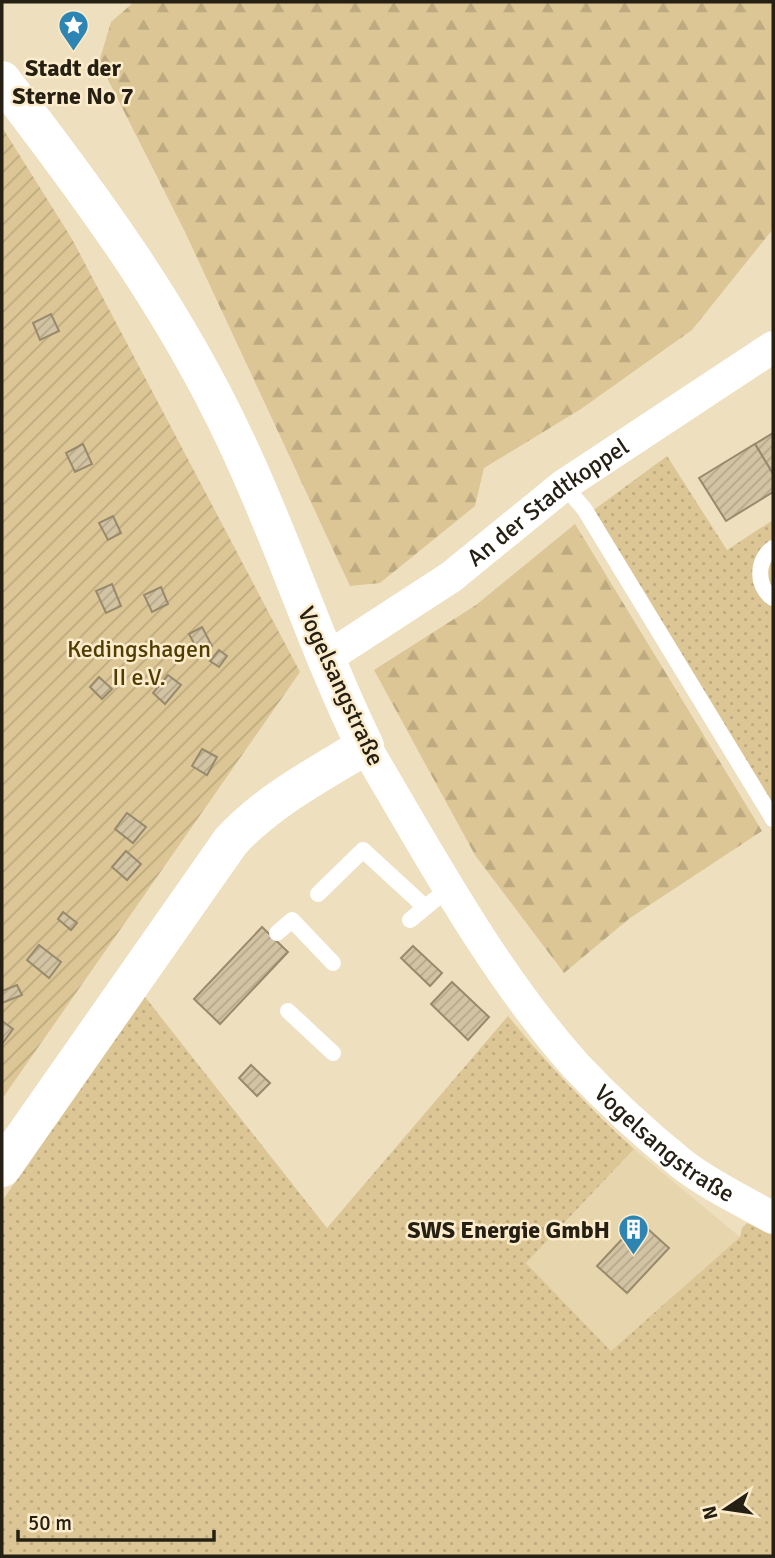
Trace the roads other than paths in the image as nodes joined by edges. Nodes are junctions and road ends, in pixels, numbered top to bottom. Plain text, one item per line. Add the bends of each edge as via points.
1 (2, 80) edge
2 (773, 347) edge
3 (564, 485) junction
4 (773, 548) edge
5 (773, 598) edge
6 (325, 659) junction
7 (365, 746) junction
8 (773, 819) edge
9 (318, 894) dead end
10 (437, 898) junction
11 (410, 920) dead end
12 (277, 933) dead end
13 (332, 963) dead end
14 (288, 1011) dead end
15 (333, 1053) dead end
16 (2, 1168) edge
17 (773, 1218) edge

1 - 6 street, Vogelsangstraße via 107,219 187,344 236,440
2 - 3 street, An der Stadtkoppel
3 - 6 street, An der Stadtkoppel via 451,577
3 - 8 lane via 585,510
4 - 5 lane via 761,566 761,581
6 - 7 street, Vogelsangstraße
7 - 10 street, Vogelsangstraße
7 - 16 street via 278,799 231,841
9 - 10 lane via 363,850
10 - 11 lane
10 - 17 street, Vogelsangstraße via 576,1065 629,1117 684,1165
12 - 13 lane via 292,920
14 - 15 lane

